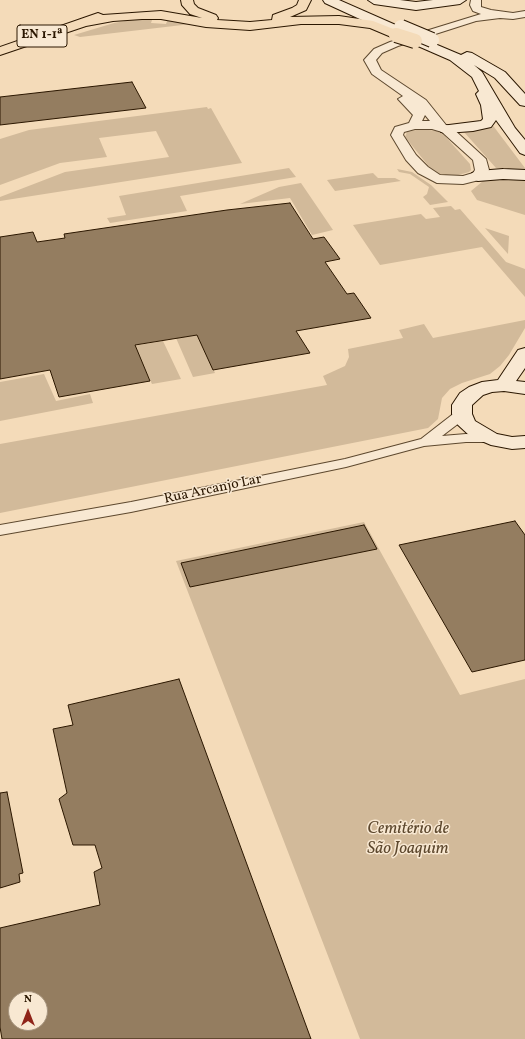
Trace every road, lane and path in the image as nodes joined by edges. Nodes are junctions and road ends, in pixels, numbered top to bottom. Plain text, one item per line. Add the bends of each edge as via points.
1 (186, 0) edge
2 (305, 0) edge
3 (329, 0) edge
4 (342, 0) edge
5 (374, 0) edge
6 (460, 0) edge
7 (146, 2) dead end
8 (475, 3) edge
9 (115, 5) dead end
10 (93, 6) dead end
11 (525, 14) edge
12 (497, 15) junction
13 (77, 21) junction
14 (397, 30) junction
15 (421, 41) junction
16 (0, 44) edge
17 (0, 51) edge
18 (487, 90) junction
19 (525, 102) edge
20 (414, 125) junction
21 (444, 128) junction
22 (525, 150) edge
23 (525, 175) edge
24 (478, 176) junction
25 (525, 354) edge
26 (504, 385) junction
27 (525, 388) edge
28 (462, 414) junction
29 (491, 439) junction
30 (424, 442) junction
31 (521, 446) edge
32 (0, 530) edge

1 - 2 highway via 188,5 202,15 246,22 289,14 302,7
3 - 14 main road
4 - 14 main road
5 - 6 main road via 416,6
7 - 13 highway, EN 1-1ª
8 - 12 street via 482,11
8 - 20 street via 473,10 465,14 386,41 368,49 359,59 365,74 411,104 419,115
9 - 13 highway, EN 1-1ª
10 - 13 highway via 76,14
11 - 12 street
12 - 21 street via 474,18 394,44 378,51 370,60 376,72 422,103
13 - 14 highway via 142,15 161,15 236,26 301,20 339,20
13 - 16 highway, EN 1-1ª
13 - 17 highway, EN 1-1ª
14 - 15 highway, bridge
15 - 18 main road via 467,65
15 - 19 main road via 471,58 500,75
18 - 21 main road via 482,92 488,105 490,119 486,124
18 - 22 main road via 509,129
20 - 21 street
20 - 24 street via 399,130 397,135 423,170 437,179 463,180
21 - 24 street via 479,159 482,170
23 - 24 main road
25 - 26 main road
26 - 27 main road
26 - 28 main road via 489,386 467,397 462,405
28 - 29 main road via 467,424
28 - 30 street
29 - 30 street via 466,438
29 - 31 main road
30 - 32 street, Rua Arcanjo Lar via 346,462 139,505

